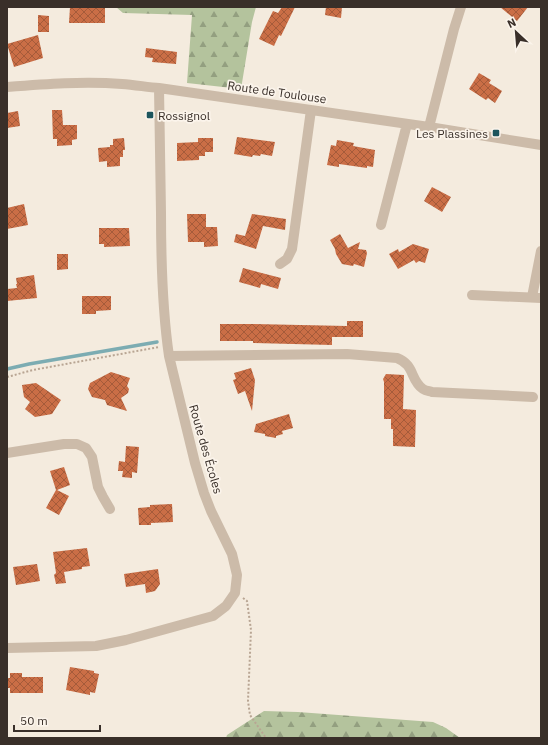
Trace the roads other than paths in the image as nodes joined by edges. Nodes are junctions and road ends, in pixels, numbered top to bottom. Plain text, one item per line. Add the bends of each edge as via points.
1 (461, 7) edge
2 (7, 87) edge
3 (159, 88) junction
4 (311, 110) junction
5 (406, 124) junction
6 (429, 127) junction
7 (541, 145) edge
8 (381, 225) dead end
9 (541, 251) edge
10 (280, 264) dead end
11 (472, 295) dead end
12 (536, 297) edge
13 (169, 356) junction
14 (533, 397) dead end
15 (7, 453) edge
16 (110, 509) dead end
17 (7, 648) edge

1 - 6 street
2 - 3 street, Route de Toulouse via 91,83
3 - 4 street, Route de Toulouse
3 - 13 street, Route des Écoles via 161,268
4 - 5 street, Route de Toulouse
4 - 10 street via 292,249 287,259
5 - 6 street, Route de Toulouse
5 - 8 street
6 - 7 street, Route de Toulouse
9 - 12 street
11 - 12 street
13 - 14 street via 347,354 396,358 404,361 424,390
13 - 17 street, Route des Écoles via 204,493 232,554 237,575 235,592 226,606 213,616 126,640 96,646
15 - 16 street via 64,444 77,444 86,448 92,457 98,487

